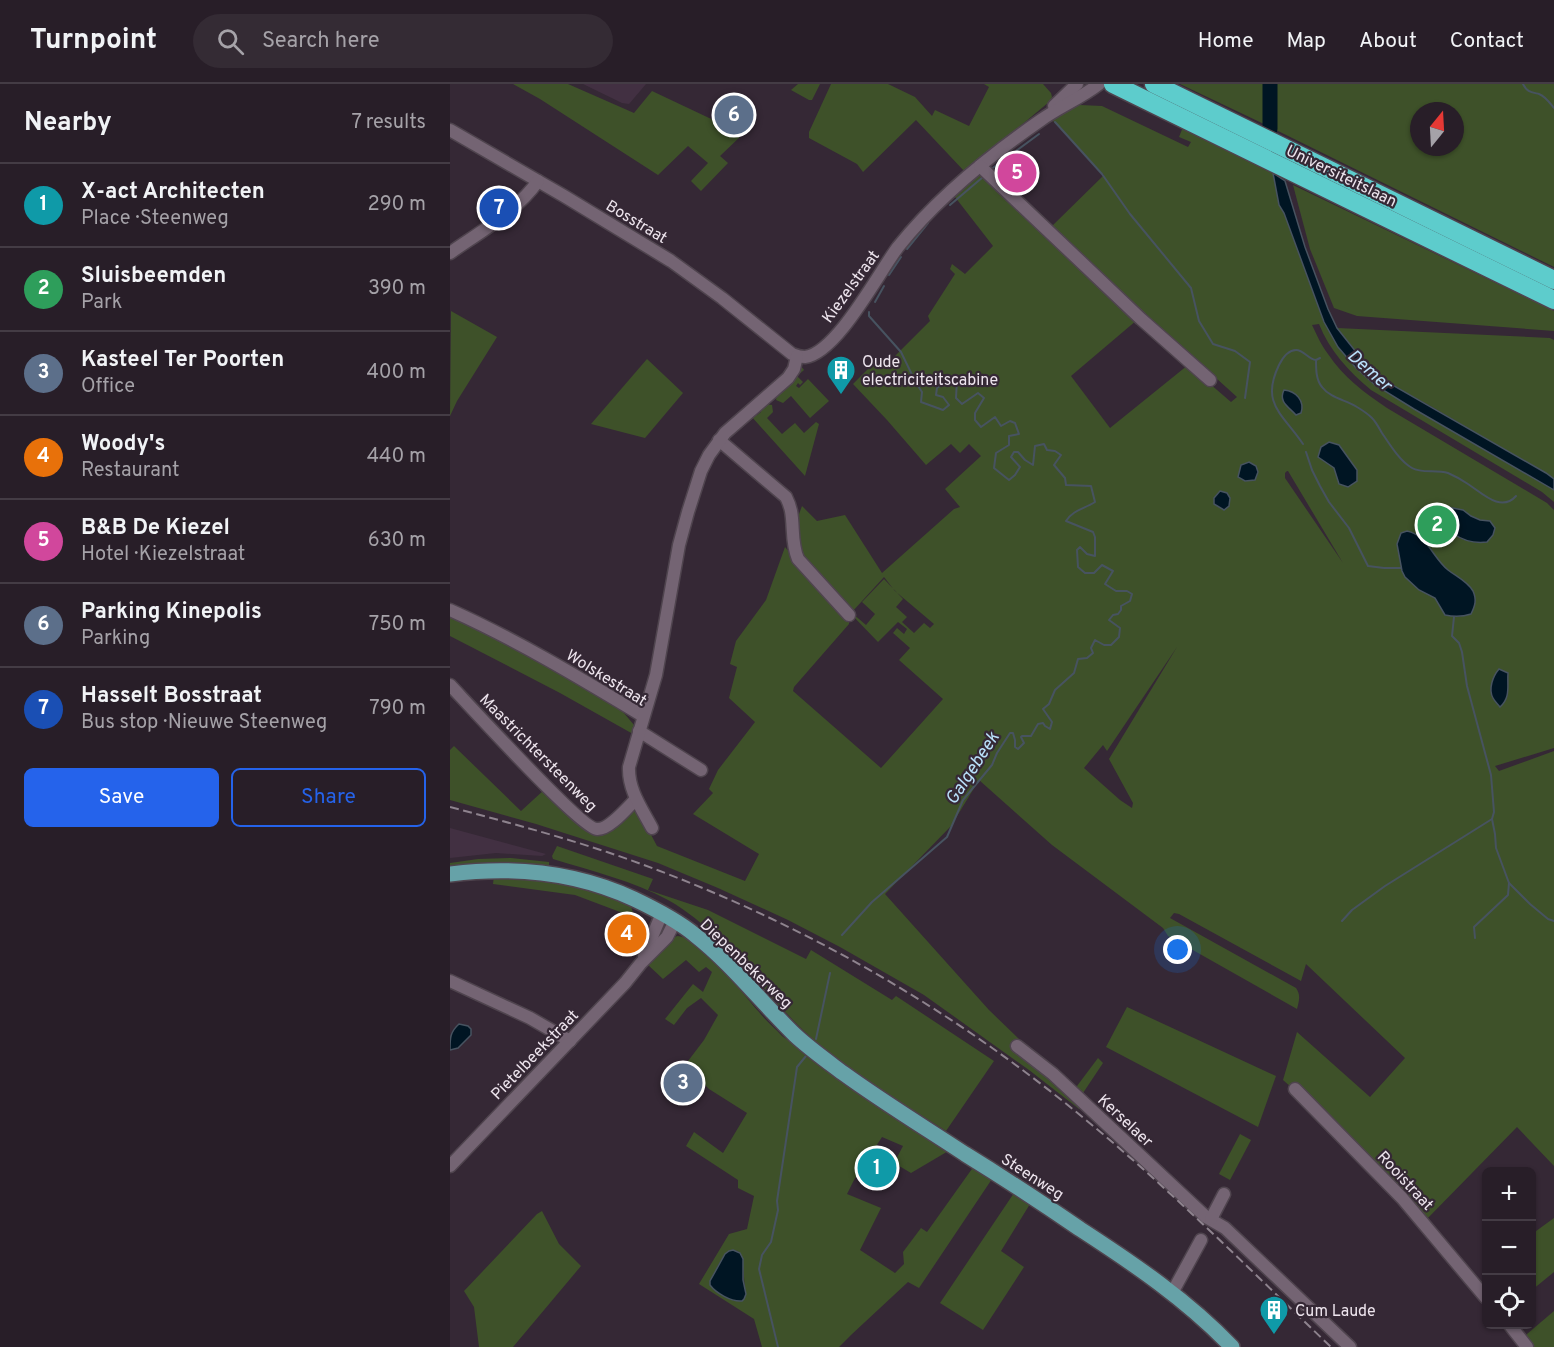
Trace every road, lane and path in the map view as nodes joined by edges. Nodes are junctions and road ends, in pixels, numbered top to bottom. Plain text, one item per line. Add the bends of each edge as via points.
1 (1077, 84) edge
2 (1099, 84) edge
3 (1113, 84) edge
4 (1154, 84) edge
5 (1043, 118) junction
6 (450, 130) edge
7 (980, 166) junction
8 (538, 181) junction
9 (1409, 219) junction
10 (450, 254) edge
11 (1554, 280) edge
12 (1554, 300) edge
13 (797, 356) junction
14 (1210, 380) dead end
15 (719, 440) junction
16 (450, 610) edge
17 (849, 615) dead end
18 (450, 685) edge
19 (644, 716) junction
20 (639, 731) junction
21 (701, 770) dead end
22 (636, 799) junction
23 (652, 828) dead end
24 (450, 874) edge
25 (669, 917) junction
26 (450, 981) edge
27 (570, 1041) junction
28 (807, 1046) joint
29 (1017, 1046) dead end
30 (1295, 1089) dead end
31 (450, 1166) edge
32 (1224, 1194) dead end
33 (1210, 1219) junction
34 (1201, 1240) dead end
35 (1172, 1293) junction
36 (1482, 1293) edge
37 (1513, 1329) edge
38 (1232, 1347) edge
39 (1350, 1347) edge
40 (1527, 1347) edge

1 - 5 street, Kiezelstraat
2 - 5 street, Kiezelstraat
3 - 9 highway, Universiteitslaan
4 - 9 highway, Universiteitslaan
5 - 7 street, Kiezelstraat
6 - 8 street, Bosstraat
7 - 13 street, Kiezelstraat via 907,237 833,338 813,355
7 - 14 street
8 - 10 street via 514,207
8 - 13 street, Bosstraat via 671,261
9 - 11 highway, Universiteitslaan
9 - 12 highway, Universiteitslaan
13 - 15 street via 788,378
15 - 17 street via 786,496 798,559
15 - 19 street via 701,471 687,512 656,675
16 - 19 street, Wolskestraat via 571,672
18 - 22 street, Maastrichtersteenweg via 591,828 606,828
19 - 20 street, Wolskestraat
20 - 21 street
20 - 22 street, Wolskestraat via 628,775
22 - 23 street, Wolskestraat
24 - 25 main road, Diepenbekerweg via 520,870 565,876 624,895
25 - 27 street, Pietelbeekstraat via 666,937
25 - 28 main road, Diepenbekerweg via 696,935
26 - 27 street
27 - 31 street, Pietelbeekstraat
28 - 35 main road, Steenweg
29 - 33 street, Kerselaer via 1053,1074
30 - 36 street, Rooistraat via 1402,1198
32 - 33 street
33 - 39 street, Kerselaer via 1225,1228
34 - 35 street
35 - 38 main road, Steenweg
37 - 40 street

